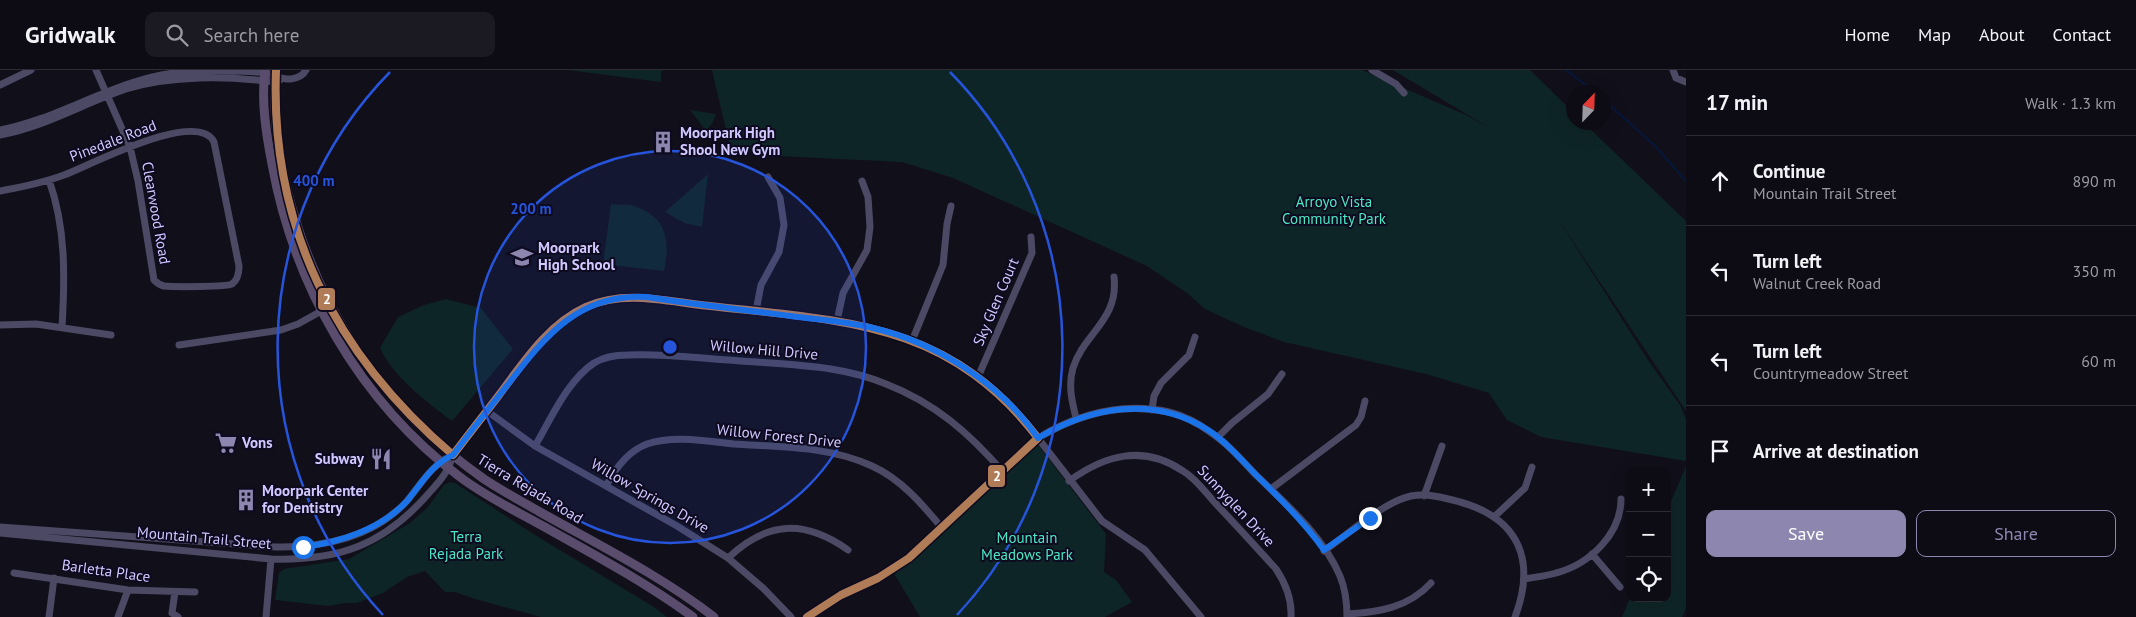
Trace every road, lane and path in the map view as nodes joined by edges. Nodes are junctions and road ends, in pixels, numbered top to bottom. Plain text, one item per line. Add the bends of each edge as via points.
1 (30, 70) edge
2 (96, 70) edge
3 (306, 70) edge
4 (1372, 70) edge
5 (1673, 70) edge
6 (265, 75) edge
7 (277, 77) edge
8 (1686, 82) edge
9 (0, 85) edge
10 (1404, 93) dead end
11 (106, 94) junction
12 (0, 130) edge
13 (0, 135) edge
14 (130, 147) junction
15 (768, 177) dead end
16 (49, 180) junction
17 (862, 181) dead end
18 (0, 191) edge
19 (952, 206) dead end
20 (1032, 237) dead end
21 (1114, 277) dead end
22 (237, 278) joint
23 (330, 306) junction
24 (321, 311) junction
25 (756, 311) junction
26 (837, 321) junction
27 (0, 325) edge
28 (62, 327) junction
29 (111, 335) dead end
30 (1196, 337) dead end
31 (912, 341) junction
32 (179, 345) dead end
33 (1282, 374) dead end
34 (978, 377) junction
35 (1365, 401) dead end
36 (1152, 410) junction
37 (486, 412) junction
38 (1076, 418) junction
39 (1218, 437) junction
40 (1038, 438) junction
41 (535, 446) junction
42 (1442, 446) dead end
43 (453, 455) junction
44 (440, 460) junction
45 (1532, 467) dead end
46 (450, 468) junction
47 (1003, 472) junction
48 (1069, 481) junction
49 (606, 486) junction
50 (1271, 489) junction
51 (1424, 496) junction
52 (1621, 499) dead end
53 (1494, 517) junction
54 (0, 527) edge
55 (942, 528) junction
56 (0, 533) edge
57 (848, 550) dead end
58 (1324, 550) junction
59 (1592, 554) junction
60 (271, 558) junction
61 (728, 558) junction
62 (14, 573) dead end
63 (54, 578) junction
64 (1525, 579) junction
65 (1431, 583) dead end
66 (1620, 587) dead end
67 (128, 590) junction
68 (175, 592) junction
69 (195, 592) dead end
70 (173, 616) edge
71 (1347, 616) edge
72 (49, 617) edge
73 (118, 617) edge
74 (266, 617) edge
75 (693, 617) edge
76 (714, 617) edge
77 (791, 617) edge
78 (807, 617) edge
79 (1201, 617) edge
80 (1291, 617) edge
81 (1514, 617) edge

1 - 9 street
2 - 11 street, Clearwood Road
3 - 7 street via 301,77
4 - 10 street via 1396,84
5 - 8 street via 1676,78
6 - 7 street
6 - 11 street via 170,74 142,79
6 - 24 main road, Tierra Rejada Road via 265,124 278,194 292,241
7 - 23 main road, Tierra Rejada Road via 276,125 283,175 301,239
11 - 12 street via 42,120
11 - 13 street via 44,124
11 - 14 street, Clearwood Road
14 - 16 street, Pinedale Road
14 - 22 street, Clearwood Road via 155,282 165,286 215,286 230,285
14 - 22 street, Pinedale Road via 177,133 200,131 212,138 239,266
15 - 25 street via 780,198 784,225 779,252 761,284
16 - 18 street, Pinedale Road
16 - 28 street via 58,211 64,253
17 - 26 street via 868,197 870,227 867,250 843,292
19 - 31 street via 943,265
20 - 34 street, Sky Glen Court via 1032,254
21 - 38 street via 1114,295 1105,319 1084,346 1073,369 1071,391
23 - 24 street
23 - 43 main road, Tierra Rejada Road via 358,355 386,390
24 - 32 street via 281,330
24 - 44 main road, Tierra Rejada Road via 340,345 379,399
25 - 26 street, Mountain Trail Street
25 - 37 street, Mountain Trail Street via 640,297 596,303 569,318 536,347
26 - 31 street, Mountain Trail Street via 874,328
27 - 28 street
28 - 29 street
30 - 36 street via 1189,355 1161,383 1154,396
31 - 34 street, Mountain Trail Street
33 - 39 street via 1268,394
34 - 40 street, Mountain Trail Street via 1016,411
35 - 50 street via 1356,425
36 - 38 street via 1112,410
36 - 39 street via 1169,412 1194,422
37 - 41 street, Willow Springs Drive
37 - 43 street, Mountain Trail Street
38 - 40 street
39 - 50 street
40 - 47 street
40 - 48 street, Mountain Trail Street
41 - 47 street, Willow Hill Drive via 572,385 594,364 609,357 628,355 676,356 818,367 886,384 924,402 955,422
41 - 49 street, Willow Springs Drive
42 - 51 street
43 - 44 street, Mountain Trail Street
43 - 46 street, Mountain Trail Street
43 - 76 main road, Tierra Rejada Road via 493,485 651,576
44 - 46 main road, Tierra Rejada Road
44 - 54 street, Mountain Trail Street via 392,514 362,533 319,545 276,546
45 - 53 street via 1525,488
46 - 60 street, Mountain Trail Street via 407,517 377,538 332,555
46 - 75 main road, Tierra Rejada Road via 491,497 655,591
47 - 55 street
48 - 79 street, Mountain Trail Street via 1102,521 1145,550
48 - 80 street, Sunnyglen Drive via 1095,464 1127,456 1157,459 1184,471 1276,569 1289,595
49 - 55 street, Willow Forest Drive via 616,469 635,450 649,443 685,440 805,449 838,454 873,467 903,487
49 - 61 street, Willow Springs Drive
50 - 58 street
51 - 53 street via 1464,503
51 - 58 street via 1412,496 1390,506
52 - 59 street via 1621,513 1616,525
53 - 64 street via 1516,541
55 - 78 street via 892,570 841,595
56 - 60 street, Mountain Trail Street
57 - 61 street via 819,533 783,528 760,534
58 - 71 street via 1342,581
59 - 64 street via 1557,573
59 - 66 street
60 - 74 street
61 - 77 street, Willow Springs Drive via 764,588
62 - 63 street, Barletta Place
63 - 67 street, Barletta Place
63 - 72 street
64 - 81 street
65 - 71 street via 1418,596 1397,607
67 - 68 street, Barletta Place
67 - 73 street
68 - 69 street, Barletta Place
68 - 70 street

